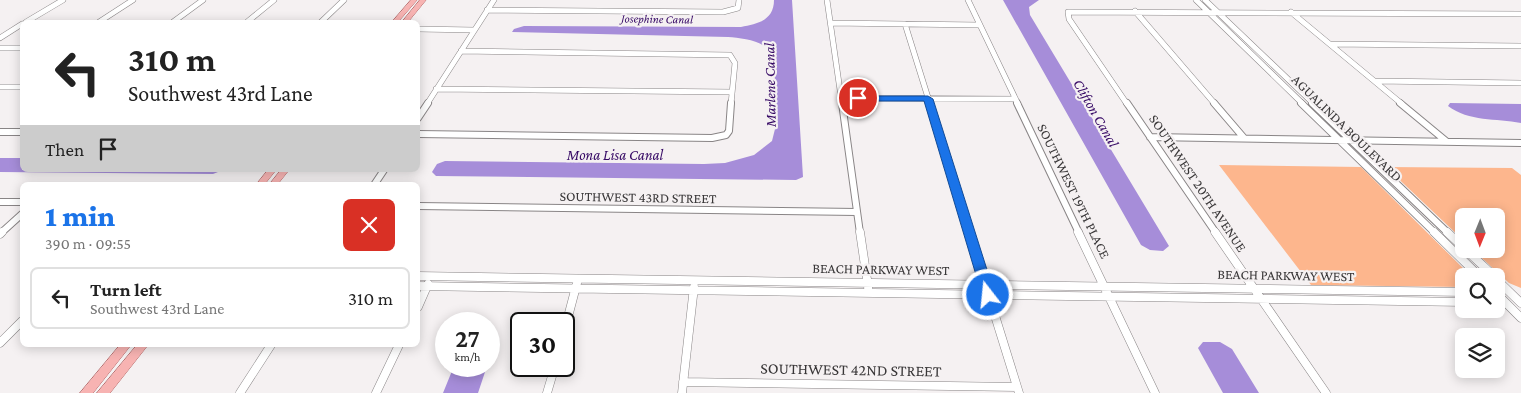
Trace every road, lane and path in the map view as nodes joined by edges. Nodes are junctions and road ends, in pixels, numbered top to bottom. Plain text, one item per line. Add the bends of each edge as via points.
1 (63, 0) edge
2 (133, 0) edge
3 (203, 0) edge
4 (274, 0) edge
5 (344, 0) edge
6 (414, 0) edge
7 (423, 0) edge
8 (494, 0) edge
9 (738, 0) edge
10 (827, 0) edge
11 (968, 0) edge
12 (1196, 0) edge
13 (1206, 0) edge
14 (487, 10) junction
15 (1136, 11) junction
16 (1208, 12) junction
17 (1218, 12) junction
18 (1291, 12) junction
19 (1521, 14) edge
20 (29, 20) edge
21 (102, 20) edge
22 (176, 20) edge
23 (249, 20) edge
24 (323, 20) edge
25 (397, 20) edge
26 (407, 20) edge
27 (830, 23) junction
28 (905, 24) junction
29 (979, 25) junction
30 (20, 26) edge
31 (420, 29) edge
32 (474, 30) junction
33 (0, 38) edge
34 (1330, 44) junction
35 (1521, 46) edge
36 (0, 48) edge
37 (20, 48) edge
38 (461, 51) junction
39 (1374, 82) junction
40 (1521, 83) edge
41 (0, 87) edge
42 (20, 87) edge
43 (436, 89) junction
44 (732, 92) junction
45 (841, 98) junction
46 (928, 99) junction
47 (1015, 100) junction
48 (420, 115) edge
49 (0, 132) edge
50 (20, 132) edge
51 (420, 134) edge
52 (1150, 137) junction
53 (1244, 138) junction
54 (1339, 140) junction
55 (1351, 140) junction
56 (1446, 141) junction
57 (1521, 143) edge
58 (270, 172) edge
59 (283, 172) edge
60 (262, 182) edge
61 (275, 182) edge
62 (0, 202) edge
63 (20, 202) edge
64 (420, 206) edge
65 (857, 212) junction
66 (20, 216) edge
67 (0, 234) edge
68 (1455, 239) edge
69 (1474, 258) edge
70 (1471, 268) edge
71 (1485, 268) edge
72 (420, 276) edge
73 (432, 276) junction
74 (578, 278) junction
75 (696, 280) junction
76 (868, 283) junction
77 (986, 285) junction
78 (420, 286) edge
79 (427, 286) junction
80 (1104, 286) junction
81 (1505, 287) edge
82 (575, 289) junction
83 (1254, 289) junction
84 (694, 290) junction
85 (1455, 292) edge
86 (1505, 292) edge
87 (1511, 292) junction
88 (870, 293) junction
89 (1521, 293) edge
90 (988, 295) junction
91 (1109, 297) junction
92 (1261, 299) junction
93 (420, 302) edge
94 (1455, 302) edge
95 (1506, 302) joint
96 (1521, 303) edge
97 (569, 312) edge
98 (1521, 318) edge
99 (20, 323) edge
100 (0, 343) edge
101 (124, 347) edge
102 (141, 347) edge
103 (270, 347) edge
104 (398, 347) edge
105 (551, 377) edge
106 (683, 382) junction
107 (1018, 390) edge
108 (86, 393) edge
109 (103, 393) edge
110 (240, 393) edge
111 (376, 393) edge
112 (547, 393) edge
113 (682, 393) edge
114 (1155, 393) edge
115 (1326, 393) edge

1 - 20 street
2 - 21 street
3 - 22 street
4 - 23 street
5 - 24 street
6 - 25 main road
7 - 26 main road
8 - 14 street
9 - 14 street via 738,8 723,12
10 - 27 street
11 - 29 street, SOUTHWEST 19TH PLACE
12 - 16 street, AGUALINDA BOULEVARD
13 - 17 street, AGUALINDA BOULEVARD
14 - 32 street
15 - 16 street
15 - 52 street, SOUTHWEST 20TH AVENUE via 1068,12 1069,19
15 - 53 street
16 - 17 street
16 - 54 street, AGUALINDA BOULEVARD
17 - 18 street
17 - 55 street, AGUALINDA BOULEVARD
18 - 19 street
18 - 34 street
27 - 28 street
27 - 45 street
28 - 29 street
28 - 46 street
29 - 47 street, SOUTHWEST 19TH PLACE
30 - 33 street
31 - 32 street
32 - 38 street
34 - 35 street
34 - 39 street
36 - 37 street
38 - 43 street
38 - 44 street via 730,55 735,60
39 - 40 street
39 - 56 street
41 - 42 street
43 - 44 street
43 - 48 street
44 - 51 street via 726,135 712,138
45 - 46 street
45 - 65 street
46 - 47 street
46 - 77 street
47 - 80 street, SOUTHWEST 19TH PLACE
49 - 50 street
52 - 53 street
52 - 83 street, SOUTHWEST 20TH AVENUE
53 - 54 street
54 - 55 street
54 - 70 street, AGUALINDA BOULEVARD
55 - 56 street
55 - 68 street, AGUALINDA BOULEVARD
56 - 57 street
58 - 60 main road
59 - 61 main road
62 - 63 street
64 - 65 street, SOUTHWEST 43RD STREET
65 - 76 street
66 - 67 street
69 - 71 street, AGUALINDA BOULEVARD
72 - 73 street, BEACH PARKWAY WEST
73 - 74 street, BEACH PARKWAY WEST
73 - 79 street
74 - 75 street, BEACH PARKWAY WEST
74 - 82 street
75 - 76 street, BEACH PARKWAY WEST
75 - 84 street
76 - 77 street, BEACH PARKWAY WEST
76 - 88 street
77 - 80 street, BEACH PARKWAY WEST
77 - 90 street
78 - 79 street, BEACH PARKWAY WEST
79 - 82 street, BEACH PARKWAY WEST
79 - 93 street
80 - 83 street, BEACH PARKWAY WEST
80 - 91 street, SOUTHWEST 19TH PLACE
81 - 87 street, AGUALINDA BOULEVARD
82 - 84 street, BEACH PARKWAY WEST
82 - 97 street
83 - 85 street, BEACH PARKWAY WEST
83 - 92 street, SOUTHWEST 20TH AVENUE
84 - 88 street, BEACH PARKWAY WEST
84 - 106 street
86 - 87 street
87 - 89 street
87 - 96 street, AGUALINDA BOULEVARD
88 - 90 street, BEACH PARKWAY WEST
90 - 91 street, BEACH PARKWAY WEST
90 - 107 street
91 - 92 street, BEACH PARKWAY WEST
91 - 114 street, SOUTHWEST 19TH PLACE
92 - 94 street, BEACH PARKWAY WEST
92 - 115 street, SOUTHWEST 20TH AVENUE
95 - 96 street
95 - 98 street
99 - 100 street
101 - 108 main road
102 - 109 main road
103 - 110 street
104 - 111 street
105 - 112 street
106 - 107 street, SOUTHWEST 42ND STREET
106 - 113 street

